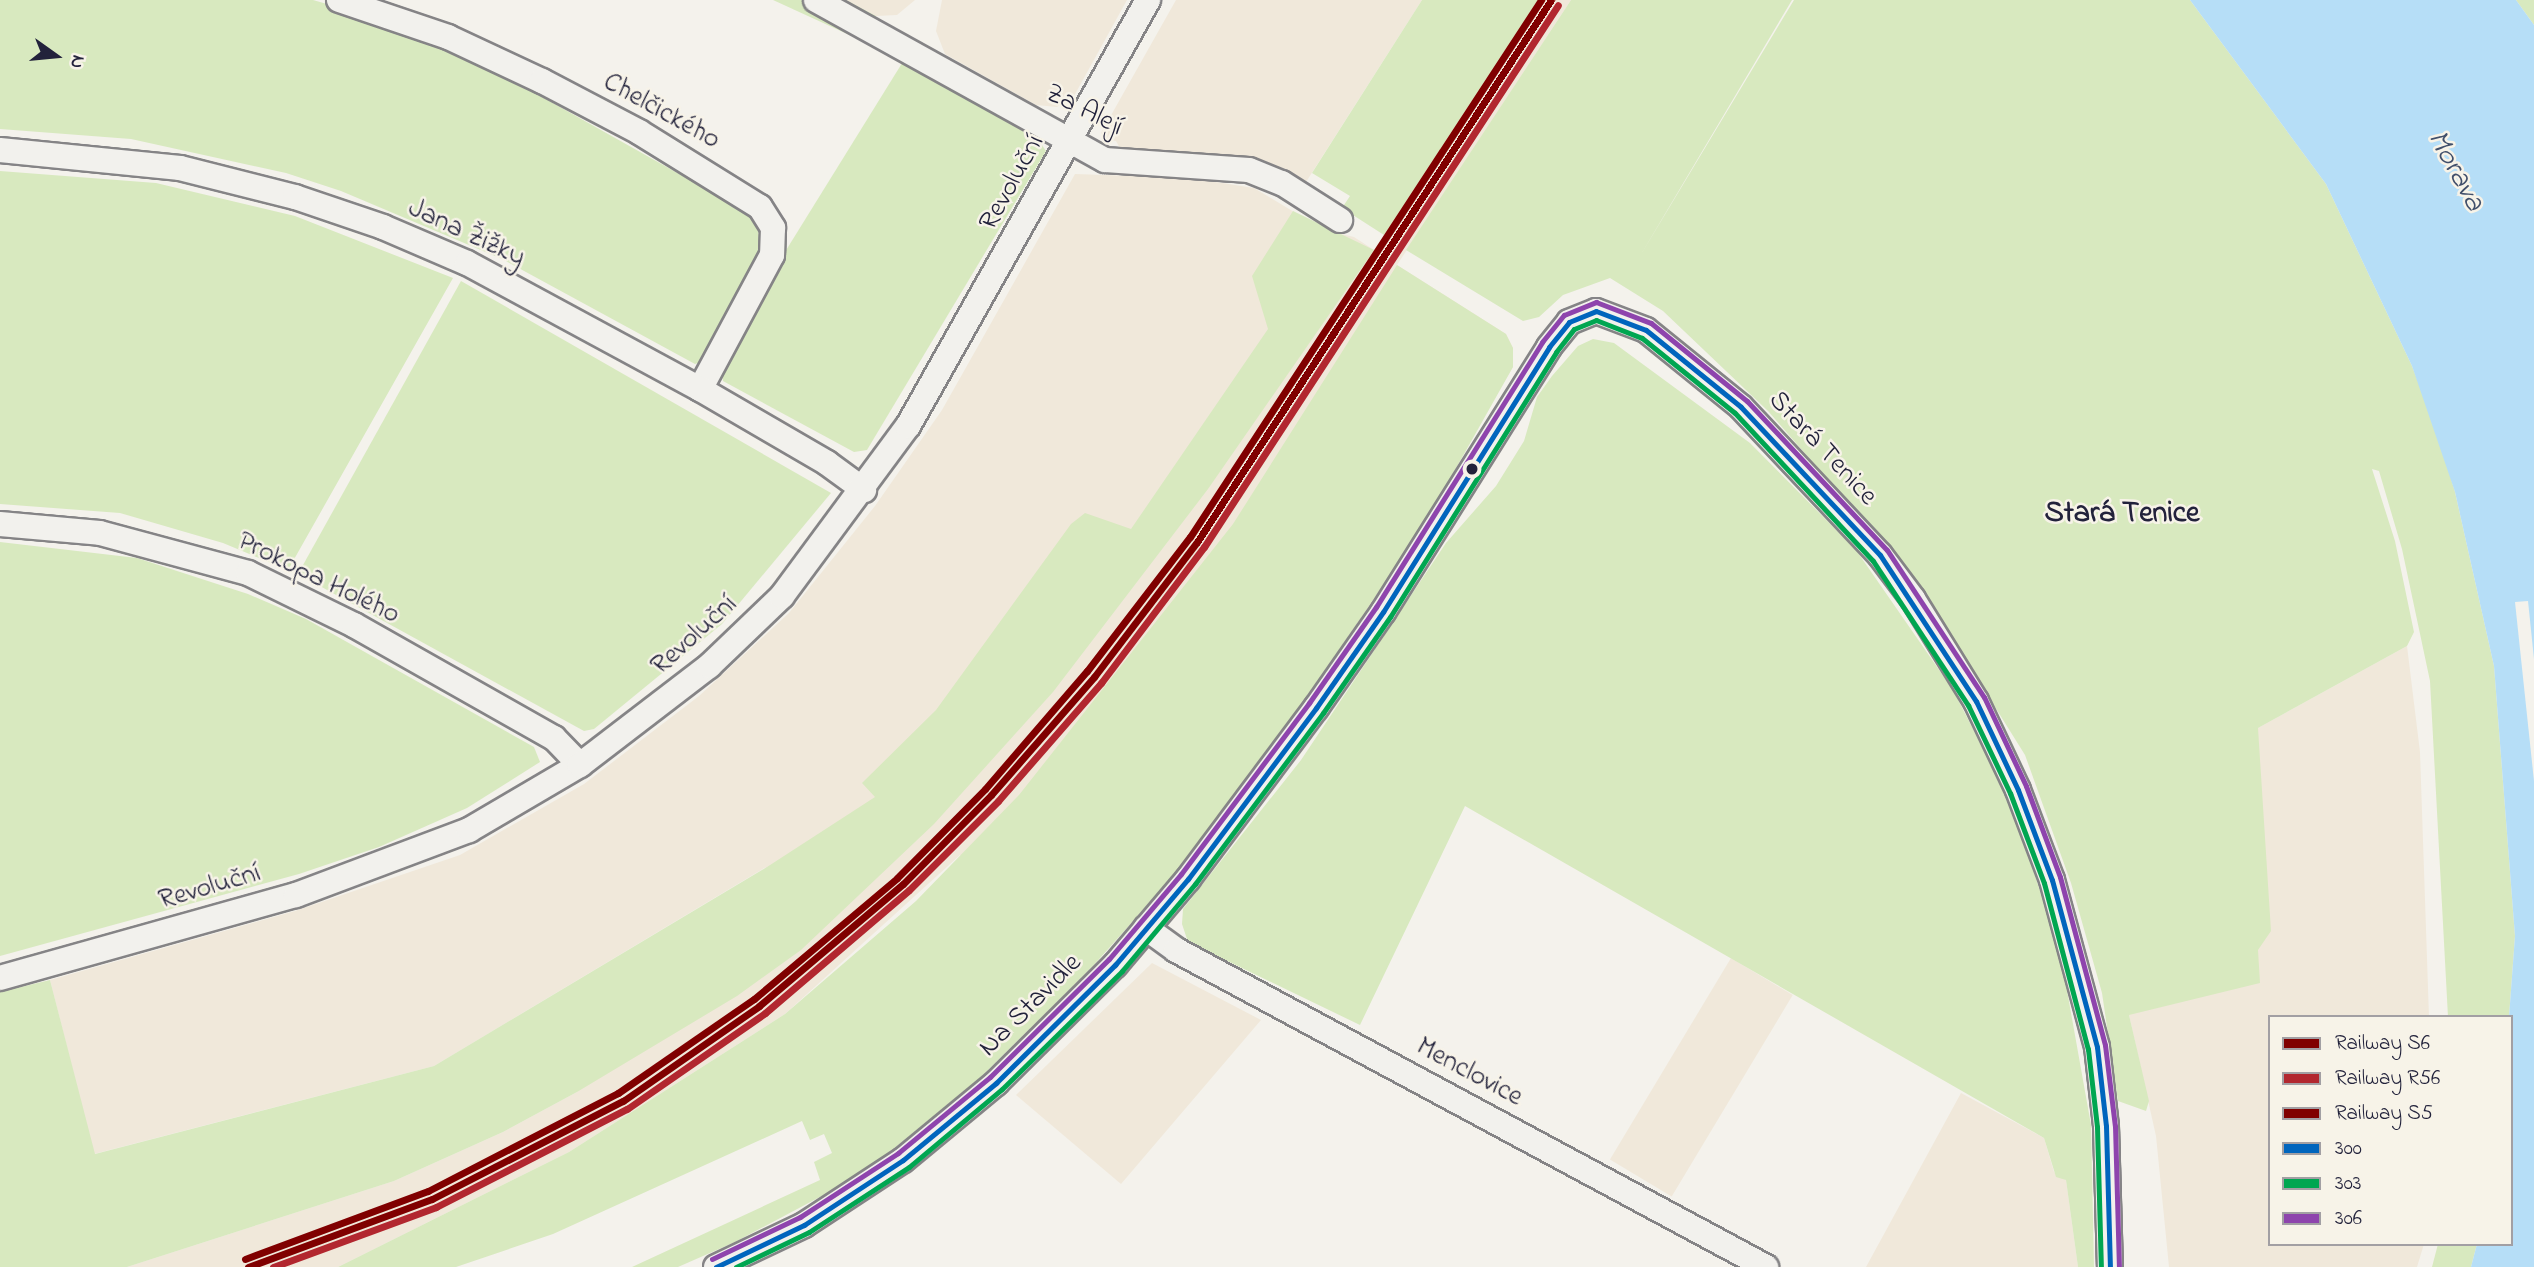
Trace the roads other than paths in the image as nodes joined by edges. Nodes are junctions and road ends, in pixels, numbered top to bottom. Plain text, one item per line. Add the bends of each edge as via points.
1 (338, 0) edge
2 (816, 0) edge
3 (1148, 0) edge
4 (1071, 141) junction
5 (0, 150) edge
6 (1339, 220) dead end
7 (700, 389) junction
8 (864, 490) junction
9 (0, 524) edge
10 (1316, 708) joint
11 (580, 765) junction
12 (1146, 928) junction
13 (0, 978) edge
14 (716, 1267) edge
15 (1766, 1267) edge
16 (2109, 1267) edge

1 - 7 street, Chelčického via 396,17 496,58 639,132 760,207 771,222 772,255
2 - 4 street, Za Alejí
3 - 4 street, Revoluční
4 - 6 street, Za Alejí via 1115,162 1249,170 1282,183
4 - 8 street, Revoluční via 946,363
5 - 7 street, Jana Žižky via 180,168 295,197 467,263
7 - 8 street, Jana Žižky via 827,463
8 - 11 street, Revoluční via 782,596 745,634 673,697
9 - 11 street, Prokopa Holého via 100,533 248,573 354,625 554,738
10 - 12 street, Na Stavidle
10 - 16 street, Stará Tenice via 1383,611 1559,332 1577,316 1596,311 1646,330 1741,407 1831,501 1913,599 1976,701 2018,790 2052,880 2088,1011 2106,1126
11 - 13 street, Revoluční via 469,830 407,857 296,895
12 - 14 street, Na Stavidle via 1026,1055 904,1160 804,1225
12 - 15 street, Menclovice via 1176,950

